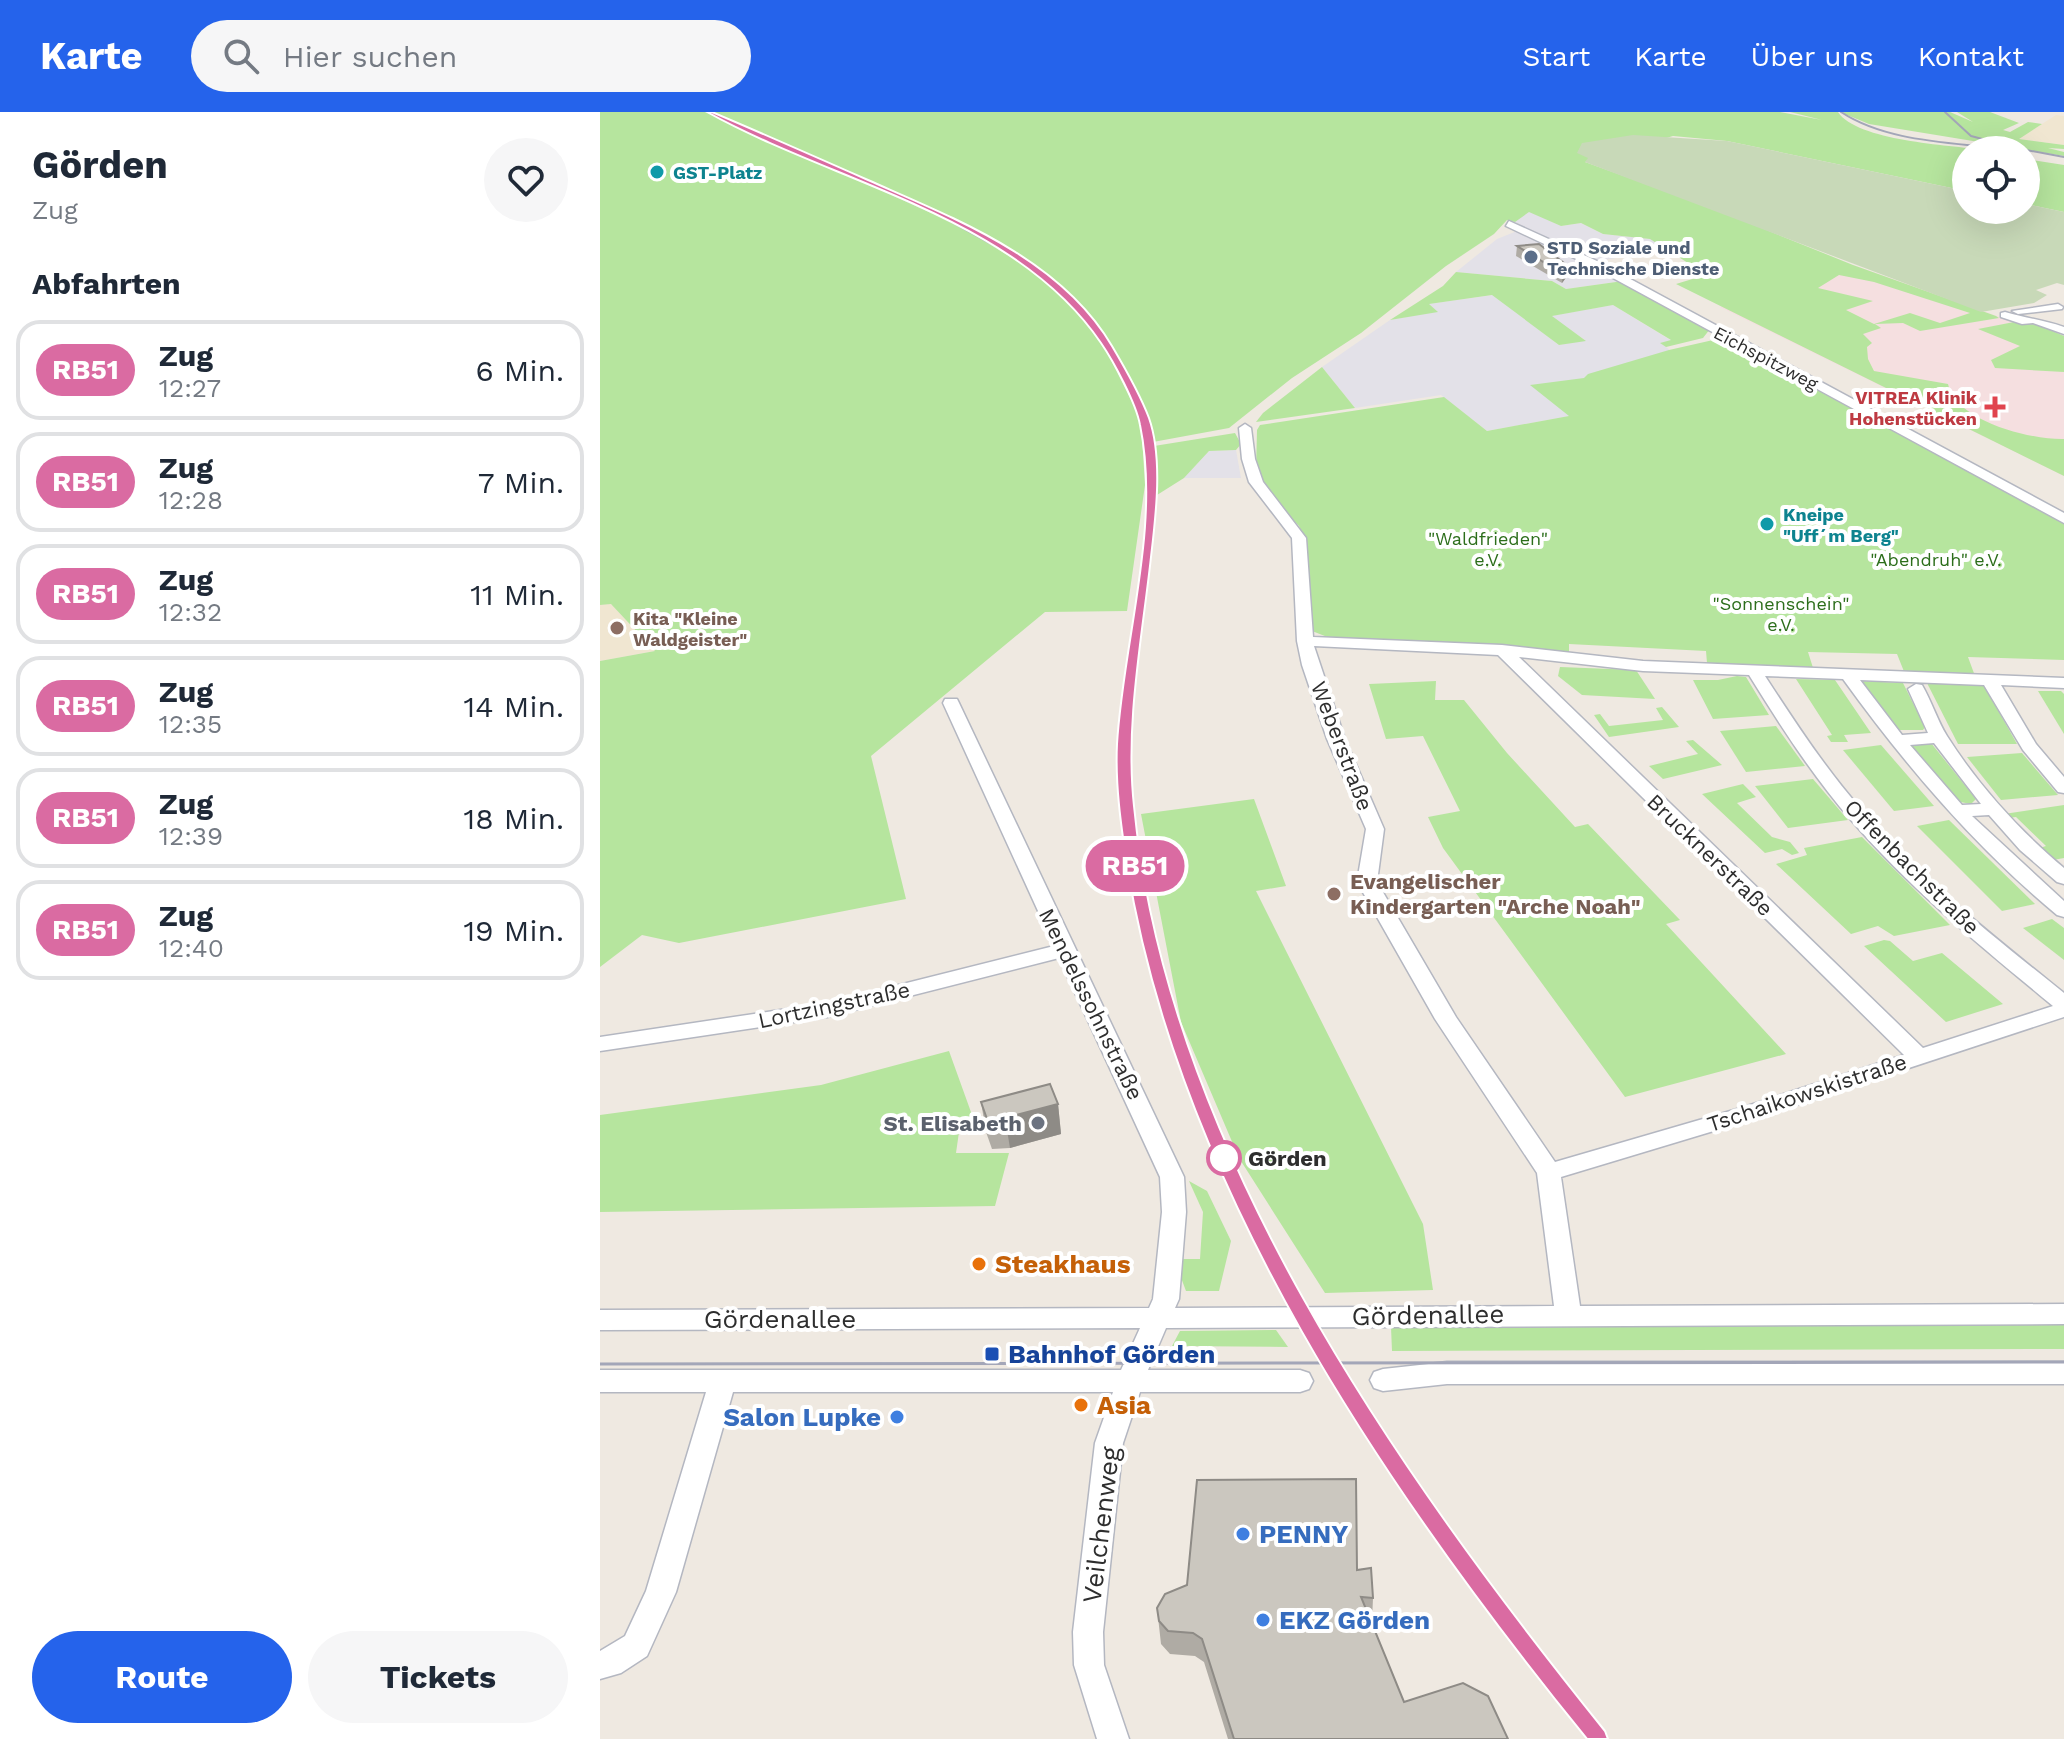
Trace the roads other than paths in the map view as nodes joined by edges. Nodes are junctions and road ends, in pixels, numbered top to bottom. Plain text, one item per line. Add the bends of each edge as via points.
1 (1509, 224) dead end
2 (2061, 306) edge
3 (2034, 320) junction
4 (2064, 331) edge
5 (1245, 428) dead end
6 (2064, 519) edge
7 (1305, 641) junction
8 (1502, 650) junction
9 (1754, 671) junction
10 (1849, 676) junction
11 (1989, 680) junction
12 (2064, 683) edge
13 (1916, 689) dead end
14 (951, 703) dead end
15 (1939, 737) junction
16 (1897, 741) junction
17 (2064, 788) edge
18 (1994, 809) junction
19 (1957, 811) junction
20 (2060, 875) edge
21 (2026, 879) junction
22 (2064, 911) edge
23 (1065, 950) junction
24 (2064, 1004) edge
25 (2064, 1010) edge
26 (600, 1044) edge
27 (1920, 1058) junction
28 (1549, 1172) junction
29 (1568, 1314) junction
30 (2064, 1314) edge
31 (1159, 1317) junction
32 (600, 1320) edge
33 (2064, 1373) edge
34 (1383, 1380) dead end
35 (600, 1381) edge
36 (723, 1381) junction
37 (1130, 1381) junction
38 (1300, 1381) dead end
39 (600, 1665) edge
40 (1113, 1739) edge

1 - 6 street, Eichspitzweg via 1593,263
2 - 3 street
2 - 3 street via 2005,315
3 - 4 street
5 - 7 street, Weberstraße via 1250,470 1299,538
7 - 8 street
7 - 28 street, Weberstraße via 1336,739 1375,829 1367,882 1446,1019
8 - 9 street via 1643,666
8 - 27 street, Brucknerstraße
9 - 10 street
9 - 24 street, Offenbachstraße via 1807,753 1871,833 1966,925
10 - 11 street
10 - 16 street
11 - 12 street
11 - 17 street via 2029,746
13 - 15 street
14 - 23 street, Mendelssohnstraße
15 - 16 street
15 - 18 street
16 - 19 street
18 - 19 street
18 - 20 street
19 - 21 street
20 - 21 street
21 - 22 street
23 - 26 street, Lortzingstraße via 827,1010
23 - 31 street, Mendelssohnstraße via 1172,1177 1166,1299
25 - 27 street, Tschaikowskistraße
27 - 28 street, Tschaikowskistraße
28 - 29 street, Weberstraße
29 - 30 street, Gördenallee
29 - 31 street, Gördenallee
31 - 32 street, Gördenallee
31 - 37 street, Veilchenweg
33 - 34 street via 1463,1373
35 - 36 street
36 - 37 street
36 - 39 street via 661,1592 636,1646
37 - 38 street
37 - 40 street, Veilchenweg via 1109,1443 1088,1632 1089,1665

